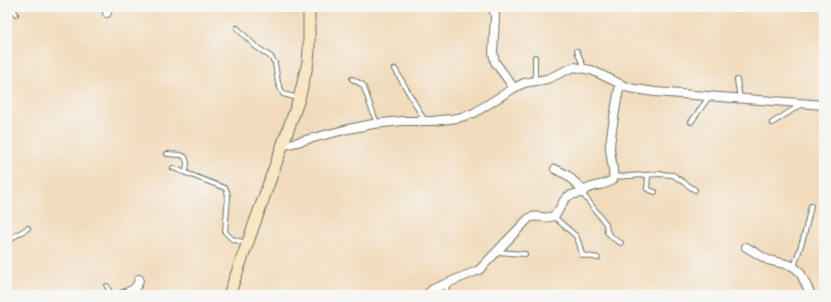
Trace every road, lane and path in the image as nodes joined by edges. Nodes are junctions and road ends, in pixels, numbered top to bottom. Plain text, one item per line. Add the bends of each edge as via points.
1 (12, 7) edge
2 (309, 7) edge
3 (493, 7) edge
4 (16, 14) dead end
5 (237, 28) dead end
6 (577, 51) dead end
7 (535, 57) dead end
8 (584, 68) junction
9 (396, 69) dead end
10 (352, 79) dead end
11 (737, 80) dead end
12 (535, 82) junction
13 (620, 84) junction
14 (514, 88) junction
15 (709, 97) junction
16 (299, 99) junction
17 (740, 99) junction
18 (802, 104) junction
19 (824, 105) edge
20 (425, 121) junction
21 (691, 122) dead end
22 (772, 123) dead end
23 (377, 124) junction
24 (282, 146) junction
25 (167, 154) dead end
26 (173, 168) dead end
27 (555, 169) dead end
28 (186, 173) junction
29 (648, 175) junction
30 (614, 177) junction
31 (695, 190) dead end
32 (583, 192) junction
33 (655, 192) dead end
34 (811, 206) dead end
35 (553, 216) junction
36 (28, 228) dead end
37 (7, 241) edge
38 (248, 244) junction
39 (621, 244) dead end
40 (746, 247) dead end
41 (496, 252) junction
42 (525, 254) dead end
43 (598, 258) dead end
44 (794, 267) junction
45 (140, 279) dead end
46 (446, 283) junction
47 (107, 286) dead end
48 (111, 295) edge
49 (121, 295) edge
50 (229, 295) edge
51 (426, 295) edge
52 (447, 295) edge
53 (811, 295) edge

1 - 4 lane
2 - 16 street via 308,62
3 - 14 street via 496,16 493,53 495,62
5 - 16 lane via 255,46 271,57 283,94
6 - 8 lane
7 - 12 lane
8 - 12 street via 574,67
8 - 13 street
9 - 20 lane
10 - 23 lane via 363,85
11 - 17 lane
12 - 14 street via 524,83
13 - 15 street via 655,92
13 - 30 street via 610,146
14 - 20 street via 474,113 458,118
15 - 17 street
15 - 21 lane
16 - 24 street
17 - 18 street
18 - 19 street
18 - 22 lane
20 - 23 street
23 - 24 street
24 - 38 street
25 - 28 lane via 185,157
26 - 28 lane
27 - 32 street via 567,176
28 - 38 lane via 225,188 228,196 225,232 232,239
29 - 30 lane
29 - 31 lane via 673,175
29 - 33 lane via 647,189
30 - 32 street via 607,184
32 - 35 street via 566,198
32 - 39 lane via 606,224 607,232
34 - 44 lane
35 - 41 street via 533,216
35 - 43 lane via 576,236 582,255
36 - 37 lane
38 - 50 street
40 - 44 street via 768,260
41 - 42 lane
41 - 46 street via 479,270
44 - 53 street via 800,272
45 - 49 street via 136,287
46 - 51 street via 430,290
46 - 52 lane
47 - 48 lane

